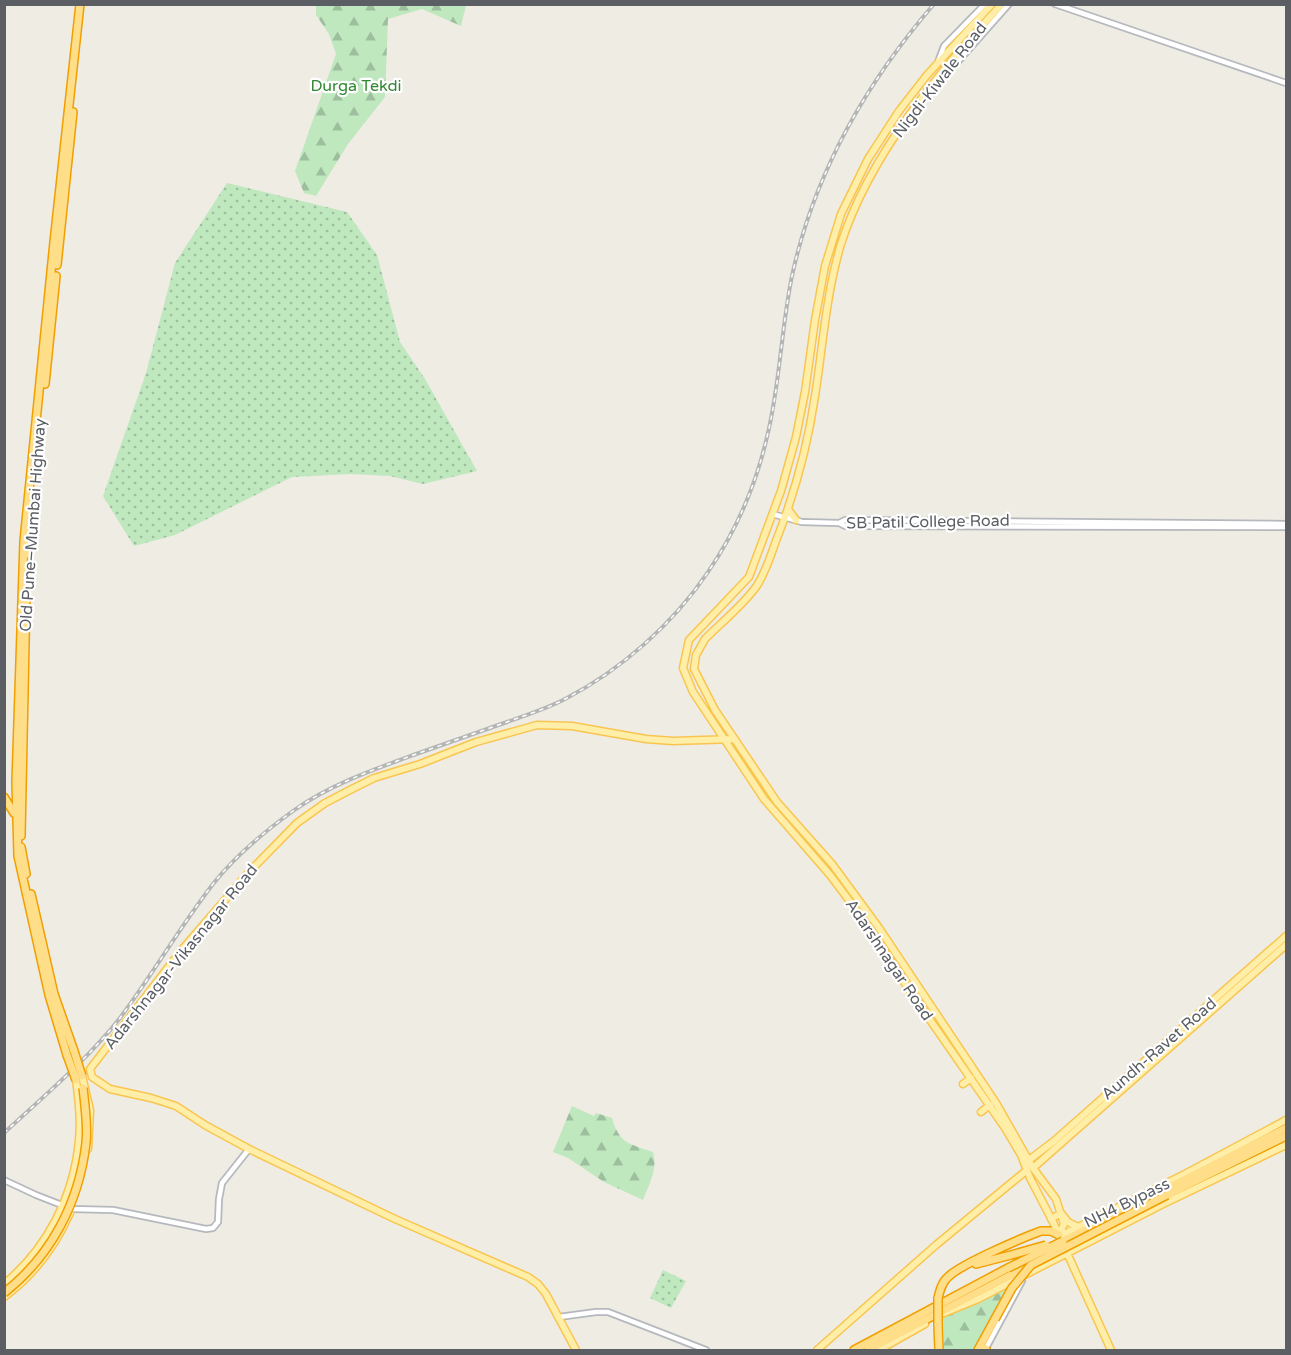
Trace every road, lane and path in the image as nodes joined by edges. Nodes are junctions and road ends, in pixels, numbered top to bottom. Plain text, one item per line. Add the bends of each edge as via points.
1 (82, 4) edge
2 (986, 4) edge
3 (992, 4) edge
4 (1002, 4) edge
5 (1009, 4) edge
6 (1055, 4) edge
7 (980, 22) junction
8 (937, 64) junction
9 (941, 74) junction
10 (1287, 83) edge
11 (788, 508) junction
12 (772, 514) junction
13 (785, 518) junction
14 (796, 520) junction
15 (1287, 525) edge
16 (735, 739) junction
17 (724, 740) junction
18 (16, 782) junction
19 (4, 795) edge
20 (18, 804) junction
21 (15, 818) junction
22 (1287, 936) edge
23 (1287, 945) edge
24 (70, 1053) junction
25 (79, 1078) junction
26 (971, 1078) junction
27 (963, 1084) dead end
28 (82, 1089) junction
29 (990, 1105) junction
30 (981, 1112) dead end
31 (1287, 1120) edge
32 (1287, 1128) edge
33 (1287, 1136) edge
34 (1287, 1145) edge
35 (249, 1149) junction
36 (1029, 1160) junction
37 (1030, 1169) junction
38 (1197, 1169) junction
39 (1220, 1170) junction
40 (4, 1180) edge
41 (1212, 1180) junction
42 (1166, 1193) junction
43 (62, 1206) junction
44 (72, 1209) junction
45 (1061, 1213) junction
46 (1051, 1219) junction
47 (1078, 1227) junction
48 (1060, 1237) junction
49 (1067, 1252) junction
50 (1031, 1268) junction
51 (959, 1270) junction
52 (1010, 1271) junction
53 (4, 1286) edge
54 (4, 1295) edge
55 (940, 1313) junction
56 (559, 1317) junction
57 (576, 1350) edge
58 (706, 1350) edge
59 (817, 1350) edge
60 (854, 1350) edge
61 (868, 1350) edge
62 (879, 1350) edge
63 (939, 1350) edge
64 (983, 1350) edge
65 (1111, 1350) edge

1 - 18 highway, Old Pune–Mumbai Highway via 24,541
1 - 20 highway, Old Pune–Mumbai Highway via 27,570
2 - 8 street via 944,46
3 - 7 main road, Nigdi-Kiwale Road
4 - 7 main road, Nigdi-Kiwale Road
5 - 9 street via 954,66
6 - 10 street
7 - 8 main road, Nigdi-Kiwale Road
7 - 9 main road, Nigdi-Kiwale Road
8 - 12 main road, Nigdi-Kiwale Road via 898,111 868,159 841,214 821,282 796,436
9 - 11 main road, Nigdi-Kiwale Road via 900,128 865,189 842,242 834,269 812,412
11 - 13 main road, Nigdi-Kiwale Road
11 - 14 main road
12 - 13 street, SB Patil College Road
12 - 17 main road, Nigdi-Kiwale Road via 749,577 689,640 683,661 693,693
13 - 14 street, SB Patil College Road
13 - 16 main road, Adarshnagar Road via 757,586 700,646 694,663 702,686
14 - 15 street, SB Patil College Road via 845,526
16 - 17 main road, Adarshnagar-Vikasnagar Road
16 - 36 main road, Adarshnagar Road via 777,802 817,846 879,928 996,1103
17 - 26 main road, Adarshnagar Road via 769,806 863,919
17 - 35 main road, Adarshnagar-Vikasnagar Road via 656,740 572,726 537,725 374,778 325,803 297,823 180,952 90,1069 92,1077 105,1087 176,1106
18 - 19 highway via 13,790
18 - 20 highway, Old Pune–Mumbai Highway
19 - 20 main road
19 - 21 highway
20 - 21 highway, Old Pune–Mumbai Highway
20 - 24 highway, Old Pune–Mumbai Highway via 21,851
21 - 24 highway, Old Pune–Mumbai Highway via 18,856 56,1020
22 - 36 main road, Aundh-Ravet Road
23 - 37 main road, Aundh-Ravet Road
24 - 25 highway, Old Pune–Mumbai Highway, bridge
25 - 28 highway, Old Pune–Mumbai Highway
25 - 43 main road via 79,1140
25 - 44 main road via 90,1110 90,1141
26 - 27 main road
26 - 29 main road, Adarshnagar Road
28 - 53 highway, bridge via 82,1139 69,1196 47,1243
28 - 54 highway, bridge via 86,1144 66,1215 49,1247
29 - 30 main road
29 - 37 main road, Adarshnagar Road
31 - 38 main road, NH4 Bypass
32 - 38 highway
33 - 39 highway
34 - 41 main road
35 - 44 street via 222,1183 218,1222 213,1228 107,1210
35 - 56 main road via 522,1274 542,1288
36 - 37 main road, Adarshnagar Road
37 - 45 main road, NH4 Bypass via 1056,1198
37 - 46 main road
37 - 59 main road, Aundh-Ravet Road
38 - 42 highway
38 - 47 main road, NH4 Bypass
39 - 41 highway
39 - 42 highway
40 - 43 street
41 - 49 main road
42 - 48 highway
42 - 50 highway, bridge
43 - 44 street
43 - 53 main road via 43,1244
44 - 54 main road via 52,1249 31,1274
45 - 46 main road
45 - 47 main road
45 - 48 main road, NH4 Bypass via 1064,1224
46 - 48 main road
47 - 48 main road, NH4 Bypass
48 - 49 main road
48 - 51 highway, bridge
48 - 51 highway via 1051,1231 1035,1233
48 - 52 highway, bridge
49 - 50 main road
49 - 65 main road
50 - 52 highway
50 - 55 main road via 978,1299
50 - 64 street
50 - 64 highway, bridge via 1012,1288
51 - 63 highway, bridge via 945,1280 938,1298
52 - 55 highway
52 - 60 highway
55 - 61 highway
55 - 62 main road
56 - 57 main road
56 - 58 street via 608,1312

